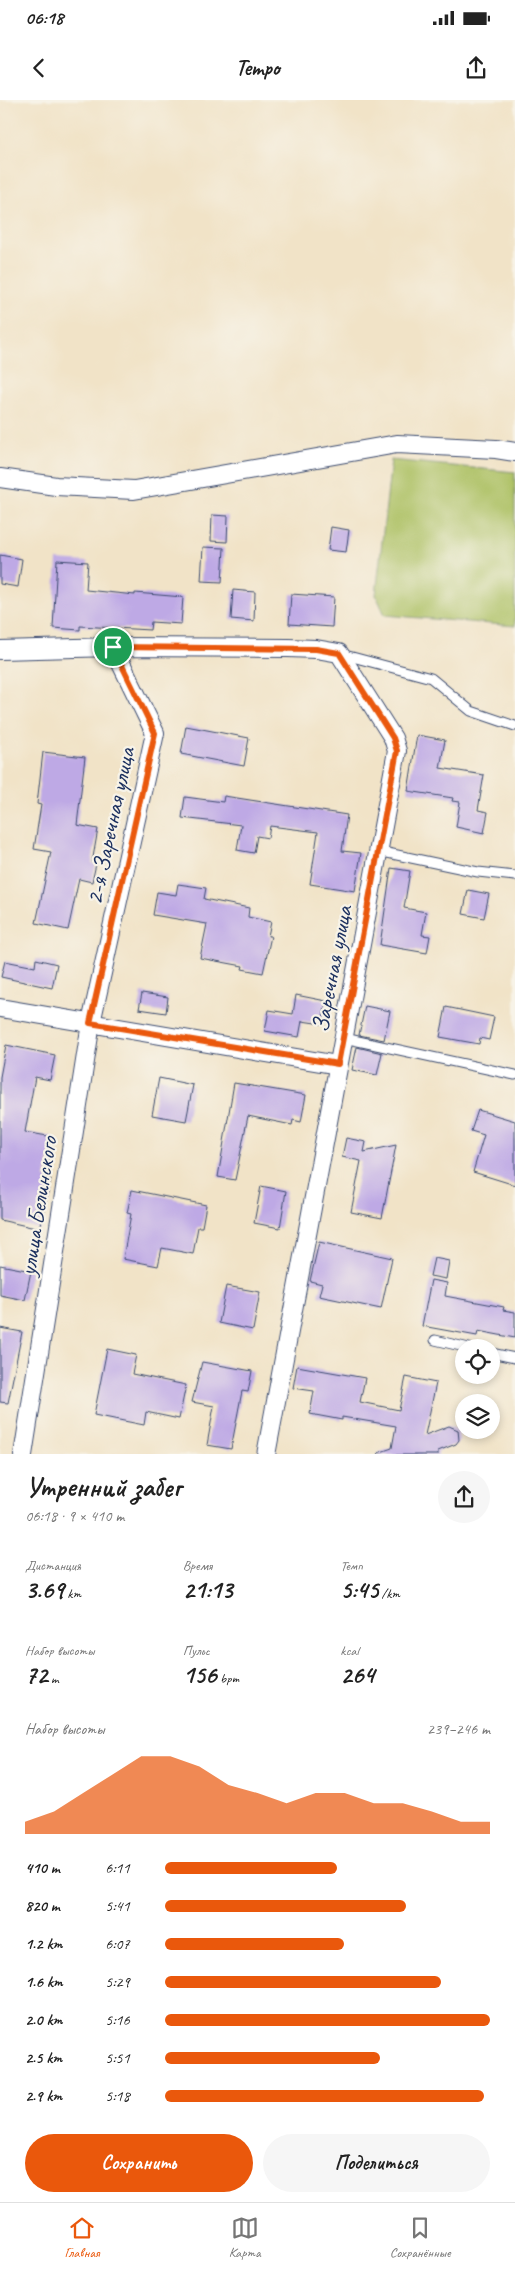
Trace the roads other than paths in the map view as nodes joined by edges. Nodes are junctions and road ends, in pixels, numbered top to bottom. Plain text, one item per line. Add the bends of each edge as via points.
1 (515, 452) edge
2 (0, 478) edge
3 (113, 647) junction
4 (0, 650) edge
5 (339, 653) junction
6 (515, 726) edge
7 (378, 851) junction
8 (515, 876) edge
9 (0, 1008) edge
10 (90, 1023) junction
11 (344, 1038) junction
12 (338, 1064) junction
13 (515, 1075) edge
14 (435, 1340) dead end
15 (455, 1345) edge
16 (500, 1355) edge
17 (515, 1358) edge
18 (23, 1454) edge
19 (266, 1454) edge

1 - 2 street via 397,444 134,490 56,486
3 - 4 street
3 - 5 street via 316,649
3 - 10 street, 2-я Заречная улица via 155,733
5 - 6 lane via 431,678 471,711
5 - 7 street, Заречная улица via 393,738 397,751
7 - 8 lane via 478,872
7 - 11 street, Заречная улица
9 - 10 street
10 - 12 street
10 - 18 street, улица Белинского
11 - 12 street, Заречная улица
11 - 13 lane
12 - 19 street, Заречная улица
14 - 15 lane
16 - 17 lane

